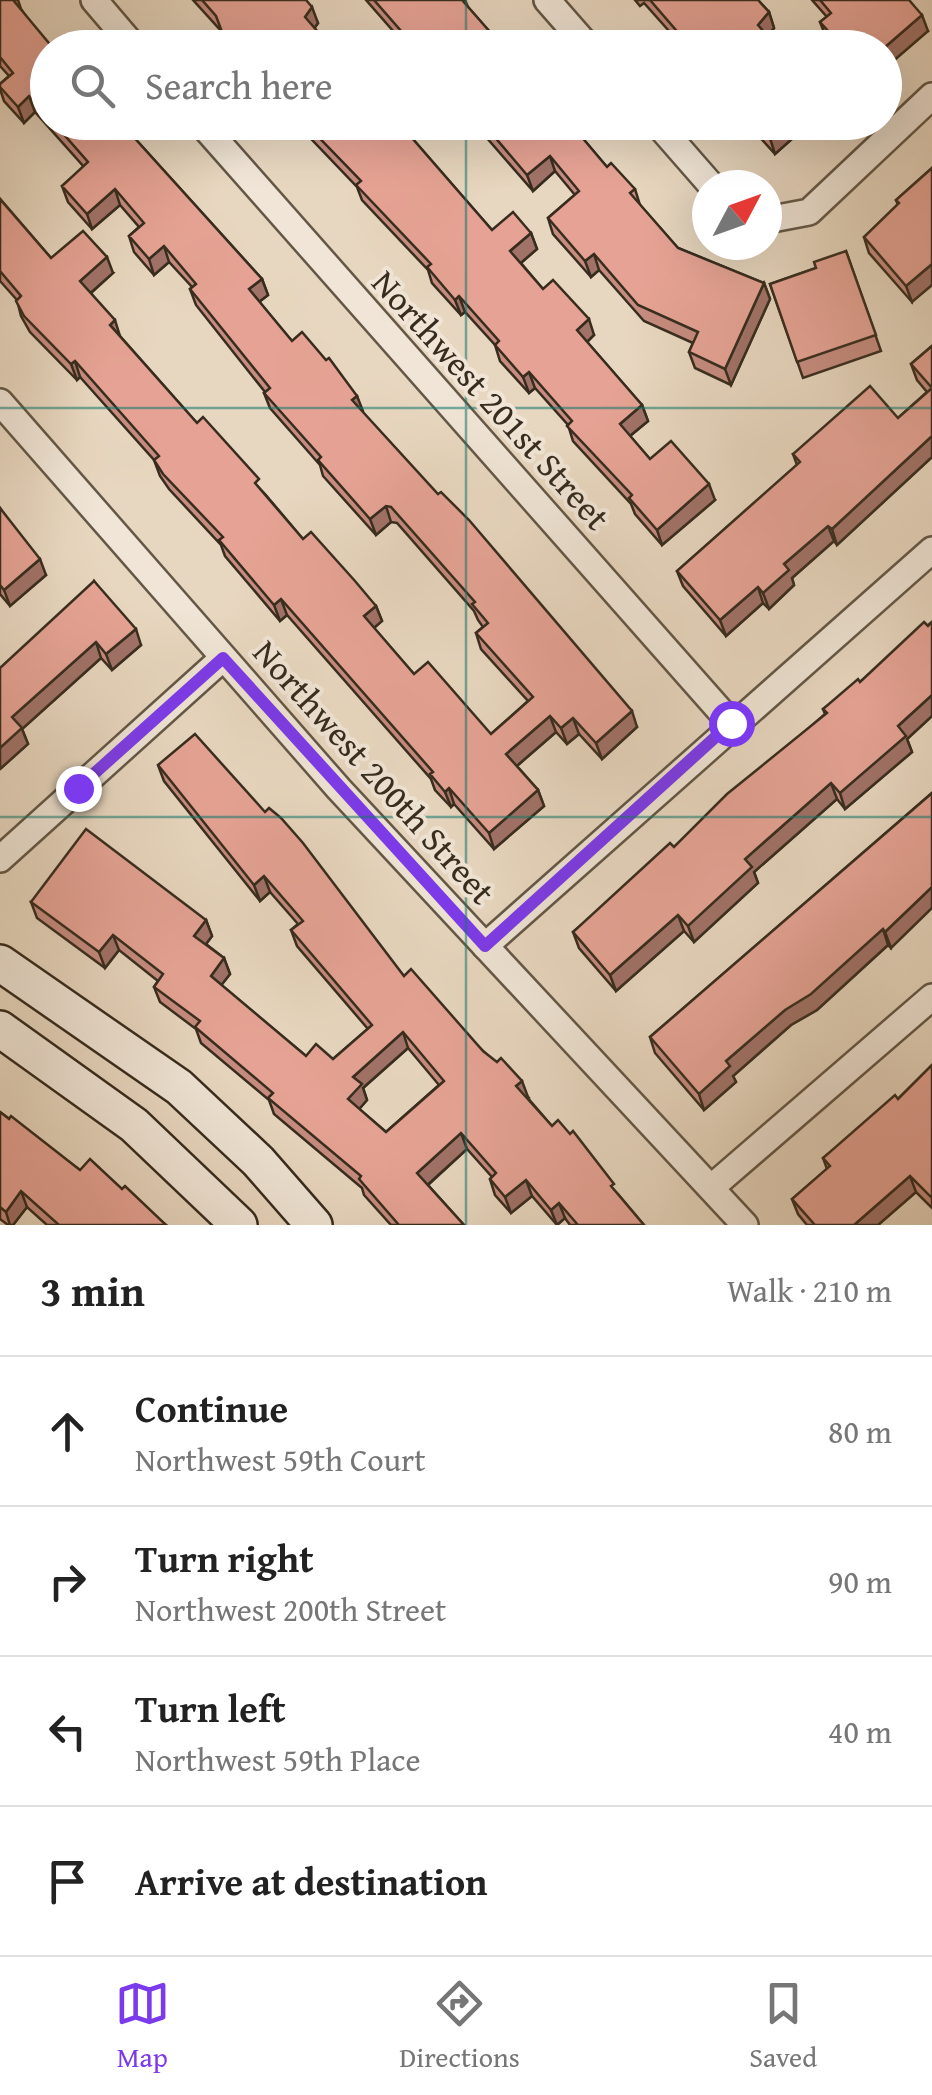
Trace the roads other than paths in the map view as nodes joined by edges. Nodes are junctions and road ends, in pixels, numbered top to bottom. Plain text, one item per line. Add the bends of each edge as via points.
1 (94, 0) edge
2 (547, 0) edge
3 (120, 30) edge
4 (573, 30) edge
5 (932, 96) edge
6 (902, 124) edge
7 (216, 140) edge
8 (672, 140) edge
9 (885, 140) edge
10 (699, 170) edge
11 (782, 217) edge
12 (0, 402) edge
13 (932, 550) edge
14 (223, 658) junction
15 (731, 723) junction
16 (0, 858) edge
17 (485, 946) junction
18 (0, 964) edge
19 (932, 998) edge
20 (0, 1029) edge
21 (712, 1186) junction
22 (239, 1225) edge
23 (314, 1225) edge
24 (745, 1225) edge

1 - 3 street
2 - 4 street
5 - 6 street
7 - 15 street, Northwest 201st Street
8 - 10 street
9 - 11 street via 809,212
12 - 14 street, Northwest 200th Street
13 - 15 street
14 - 16 street
14 - 17 street, Northwest 200th Street
15 - 17 street
17 - 21 street, Northwest 200th Street
18 - 23 street via 179,1087
19 - 21 street
20 - 22 street via 134,1125
21 - 24 street, Northwest 200th Street

